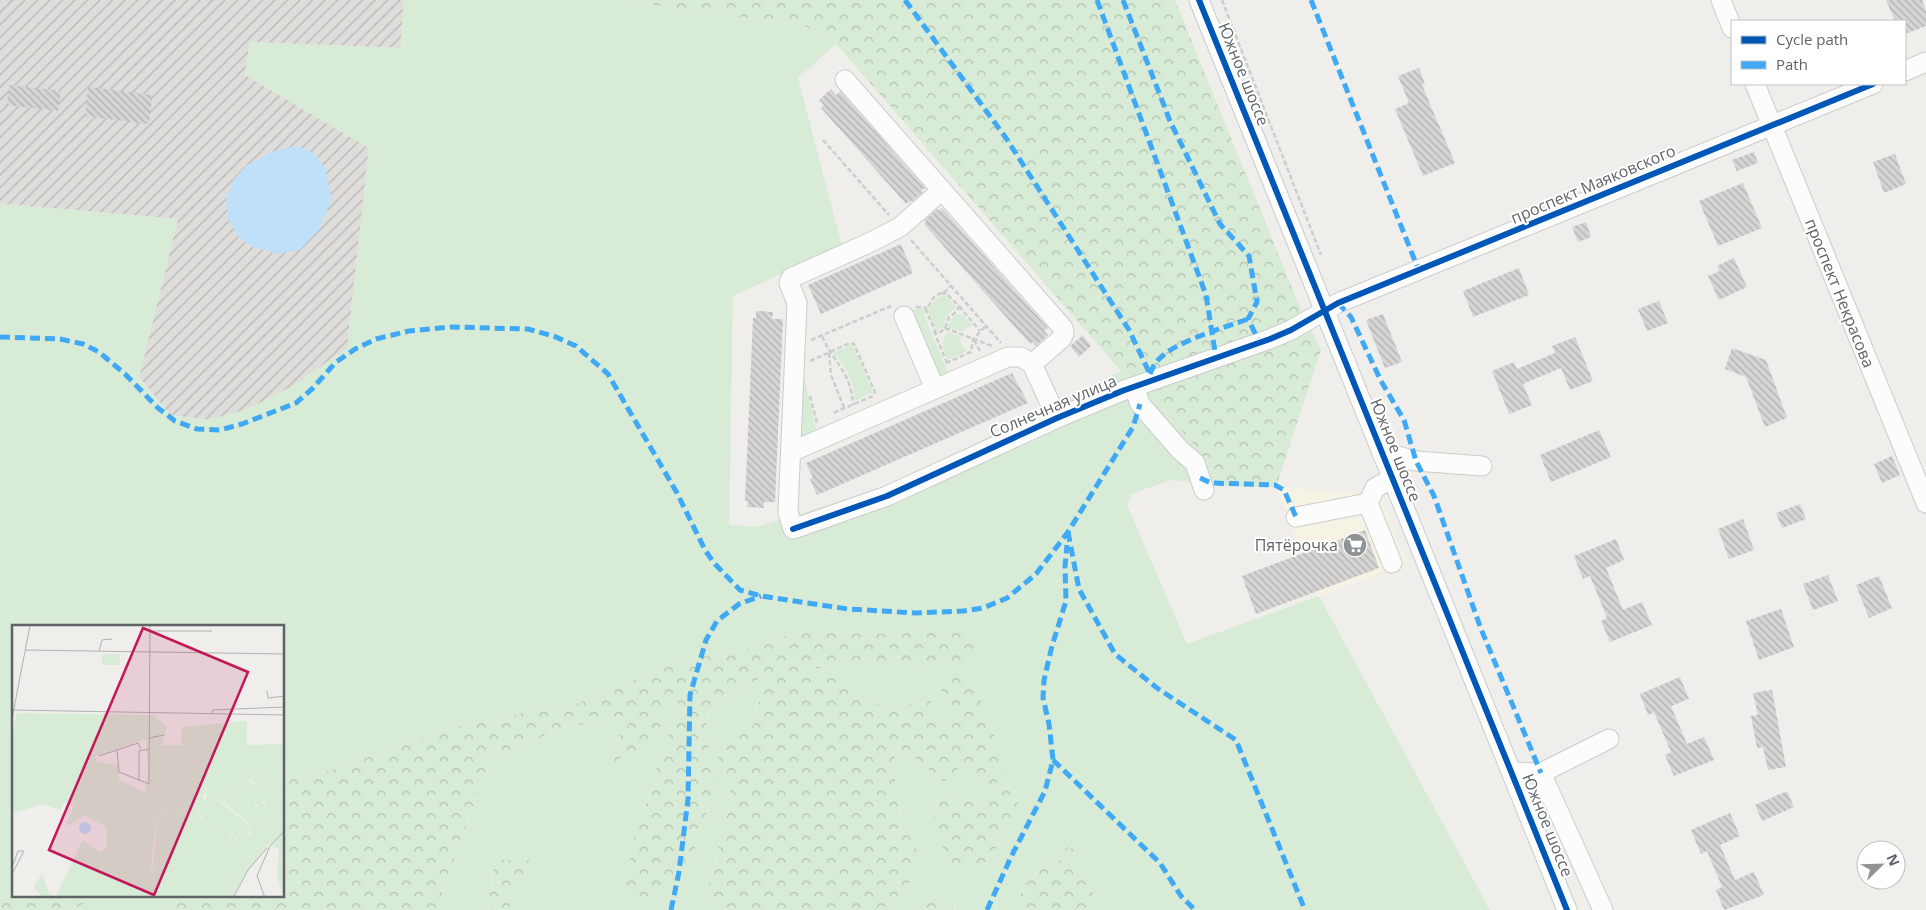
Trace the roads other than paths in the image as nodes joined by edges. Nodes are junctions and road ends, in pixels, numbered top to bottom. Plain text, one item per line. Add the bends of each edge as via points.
1 (1200, 0) edge
2 (1721, 0) edge
3 (1731, 25) edge
4 (1926, 62) edge
5 (1906, 71) edge
6 (845, 80) dead end
7 (1755, 85) edge
8 (1871, 85) edge
9 (1772, 125) junction
10 (942, 190) junction
11 (1324, 310) junction
12 (904, 316) dead end
13 (1032, 364) junction
14 (1134, 387) junction
15 (935, 389) junction
16 (1057, 418) junction
17 (790, 452) junction
18 (1382, 452) junction
19 (1482, 466) dead end
20 (1392, 478) junction
21 (1204, 490) dead end
22 (1368, 503) junction
23 (1926, 503) edge
24 (1296, 517) dead end
25 (1392, 563) dead end
26 (1609, 740) dead end
27 (1512, 772) junction
28 (1541, 773) junction
29 (1567, 910) edge
30 (1603, 910) edge

1 - 11 street, Южное шоссе
2 - 3 street
4 - 5 street
6 - 10 street
7 - 9 street, проспект Некрасова
8 - 9 street, проспект Маяковского
9 - 11 street, проспект Маяковского
9 - 23 street, проспект Некрасова
10 - 13 street via 1063,328 1062,338
10 - 17 street via 900,227 791,278 789,283 797,303
11 - 14 street, Солнечная улица via 1270,339
11 - 18 street, Южное шоссе
12 - 15 street
13 - 15 street via 1012,355
13 - 16 street
14 - 16 street, Солнечная улица
14 - 21 street via 1140,404 1195,463
15 - 17 street
16 - 17 street, Солнечная улица via 887,496 793,530 788,512
18 - 19 street via 1416,461
18 - 20 street, Южное шоссе
20 - 22 street via 1375,488
20 - 27 street, Южное шоссе
22 - 24 street
22 - 25 street
26 - 28 street
27 - 28 street
27 - 29 street, Южное шоссе
28 - 30 street

